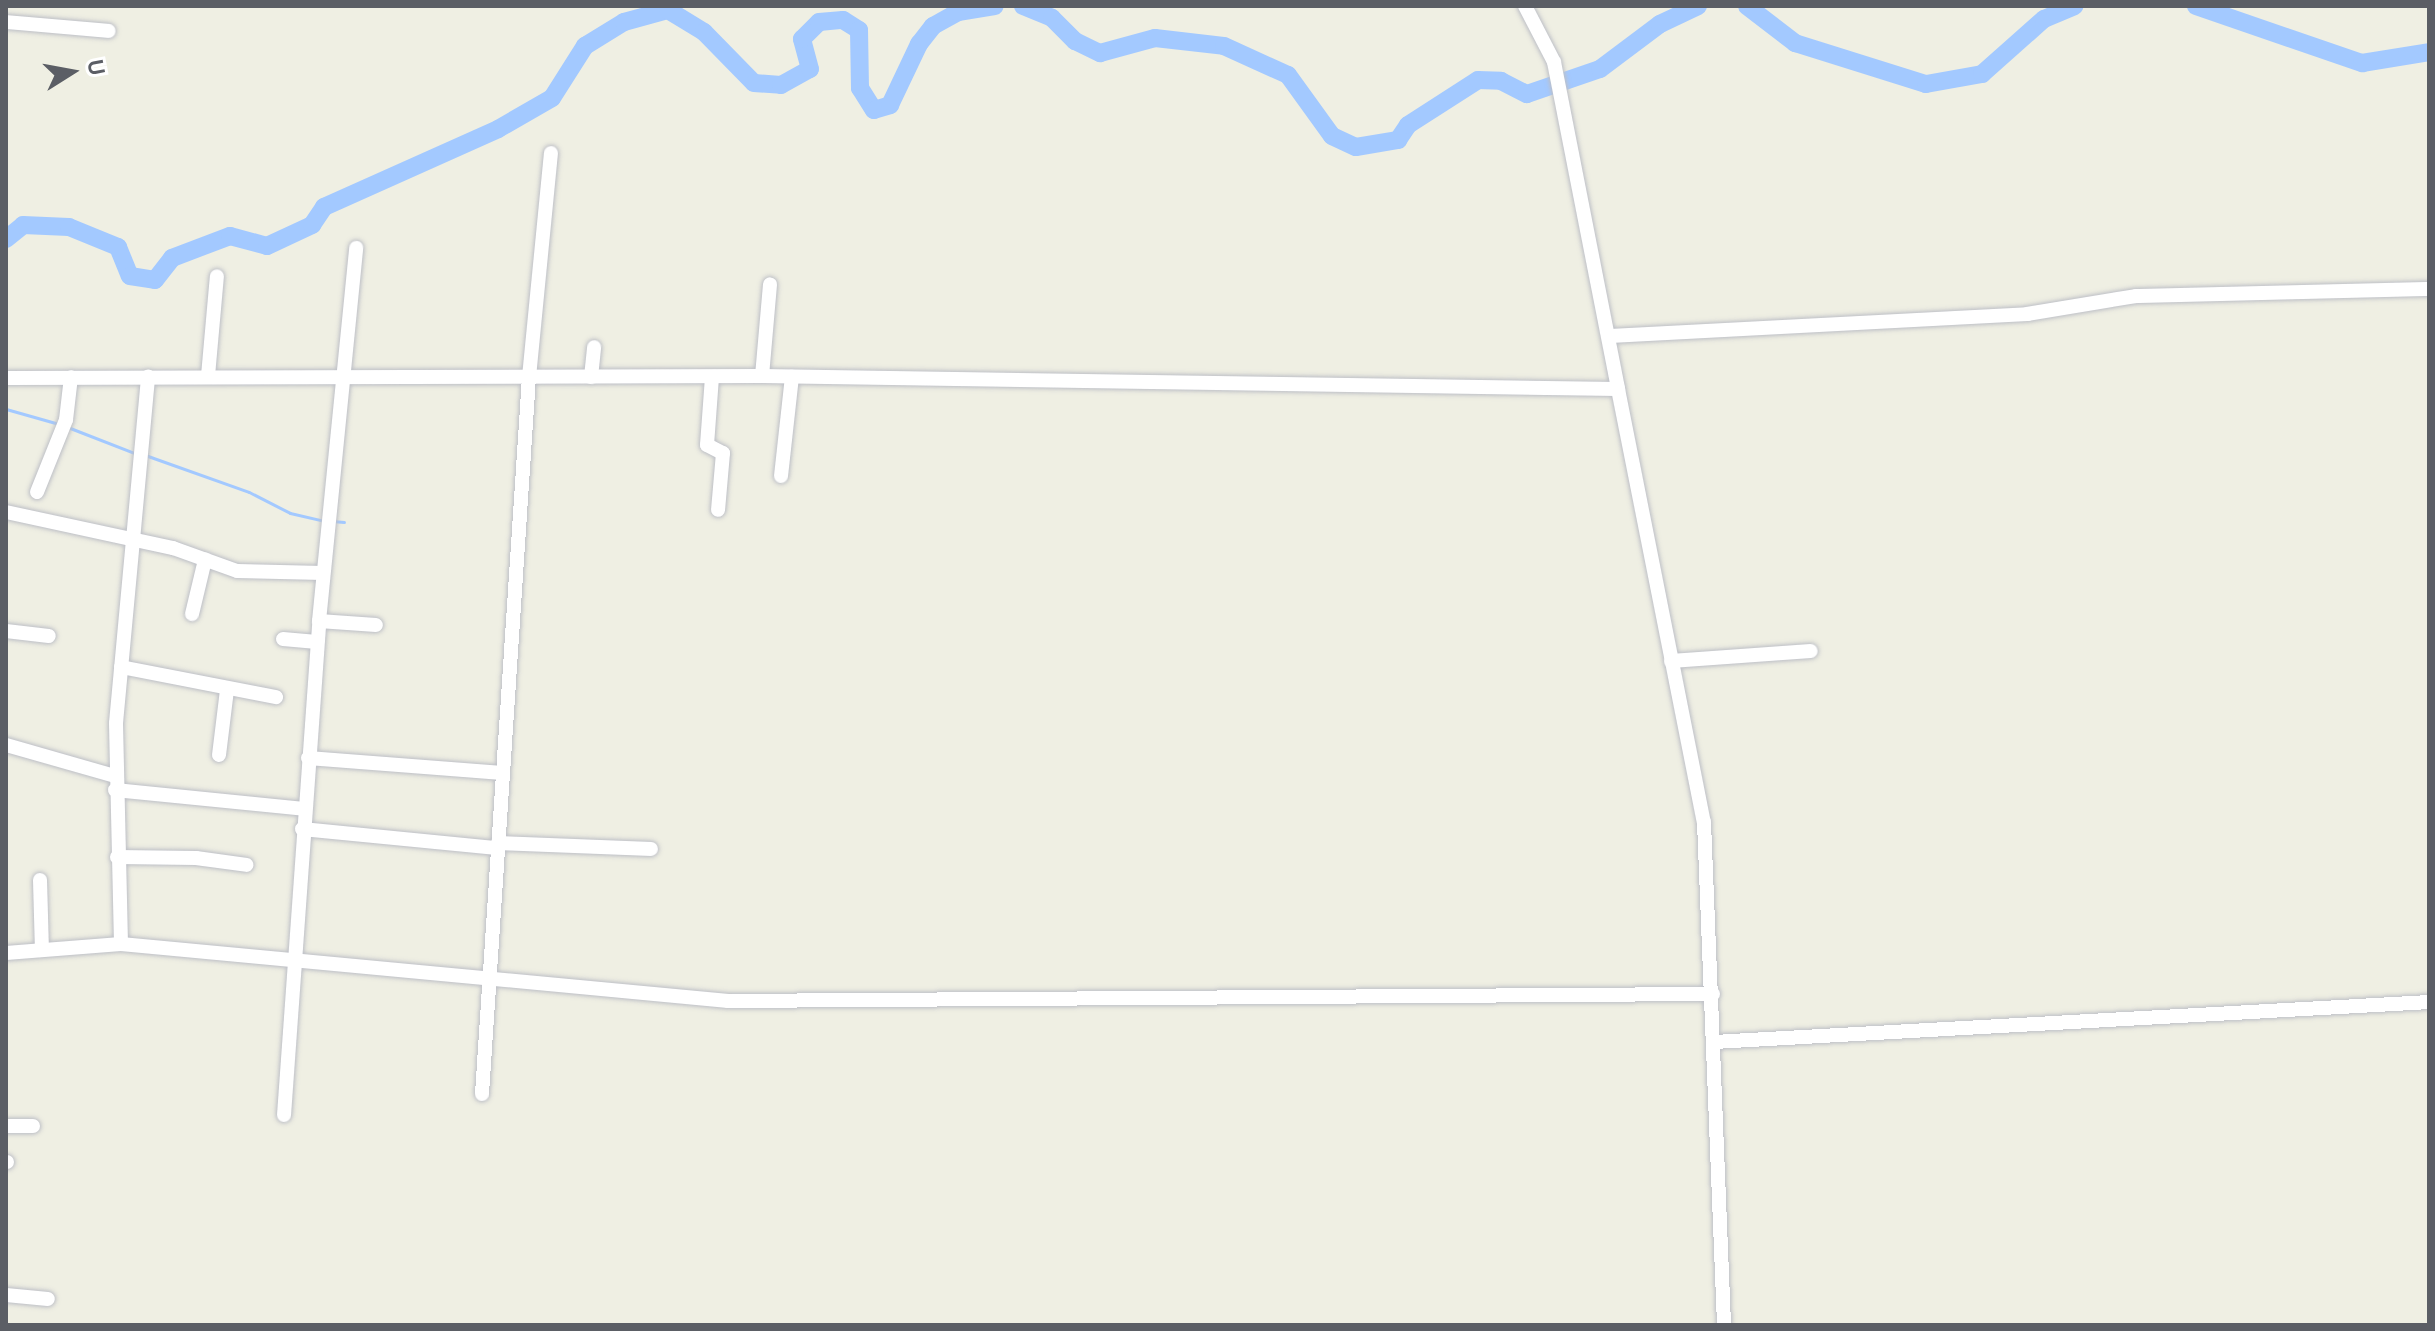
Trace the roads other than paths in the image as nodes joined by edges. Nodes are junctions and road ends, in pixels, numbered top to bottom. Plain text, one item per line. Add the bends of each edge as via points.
1 (1525, 6) edge
2 (6, 22) edge
3 (109, 31) dead end
4 (551, 153) dead end
5 (356, 248) dead end
6 (217, 276) dead end
7 (770, 284) dead end
8 (2429, 289) edge
9 (1610, 336) junction
10 (594, 347) dead end
11 (148, 376) junction
12 (208, 376) junction
13 (762, 376) junction
14 (71, 377) junction
15 (343, 377) junction
16 (529, 377) junction
17 (591, 377) junction
18 (712, 377) junction
19 (792, 377) junction
20 (6, 378) edge
21 (1618, 389) junction
22 (781, 476) dead end
23 (37, 492) dead end
24 (718, 510) dead end
25 (6, 512) edge
26 (133, 538) junction
27 (205, 560) junction
28 (323, 573) junction
29 (192, 614) dead end
30 (319, 621) junction
31 (376, 625) dead end
32 (6, 631) edge
33 (49, 636) dead end
34 (283, 639) dead end
35 (317, 642) junction
36 (1811, 651) dead end
37 (1671, 661) junction
38 (121, 667) junction
39 (227, 690) junction
40 (276, 697) dead end
41 (6, 745) edge
42 (219, 755) dead end
43 (308, 758) junction
44 (502, 773) junction
45 (115, 783) junction
46 (304, 809) junction
47 (302, 829) junction
48 (497, 845) junction
49 (651, 849) dead end
50 (117, 857) junction
51 (247, 865) dead end
52 (40, 880) dead end
53 (121, 944) junction
54 (42, 950) junction
55 (6, 953) edge
56 (298, 962) junction
57 (488, 975) junction
58 (1713, 994) junction
59 (2429, 1002) edge
60 (1714, 1042) junction
61 (482, 1094) dead end
62 (284, 1115) dead end
63 (6, 1126) edge
64 (33, 1126) dead end
65 (6, 1295) edge
66 (48, 1299) dead end
67 (1724, 1325) edge

1 - 9 street via 1554,62
2 - 3 street
4 - 16 street
5 - 15 street
6 - 12 street
7 - 13 street
8 - 9 street via 2136,296 2027,314
9 - 21 street
10 - 17 street
11 - 12 street
11 - 14 street
11 - 26 street
12 - 15 street
13 - 18 street
13 - 19 street
14 - 20 street
14 - 23 street via 64,426
15 - 16 street
15 - 28 street
16 - 17 street
16 - 44 street
17 - 18 street
18 - 24 street via 707,445 723,453
19 - 21 street
19 - 22 street
21 - 37 street
25 - 26 street
26 - 27 street
26 - 38 street
27 - 28 street via 263,574
27 - 29 street
28 - 30 street
30 - 31 street
30 - 35 street
32 - 33 street
34 - 35 street
35 - 43 street
36 - 37 street
37 - 58 street via 1704,822
38 - 39 street
38 - 45 street
39 - 40 street
39 - 42 street
41 - 45 street
43 - 44 street
43 - 46 street
44 - 48 street
45 - 46 street
45 - 50 street
46 - 47 street
47 - 48 street
47 - 56 street
48 - 49 street
48 - 57 street
50 - 51 street
50 - 53 street
52 - 54 street
53 - 54 street
53 - 56 street
54 - 55 street
56 - 57 street
56 - 62 street
57 - 58 street via 728,1001 973,1004
57 - 61 street
58 - 60 street
59 - 60 street
60 - 67 street
63 - 64 street
65 - 66 street

